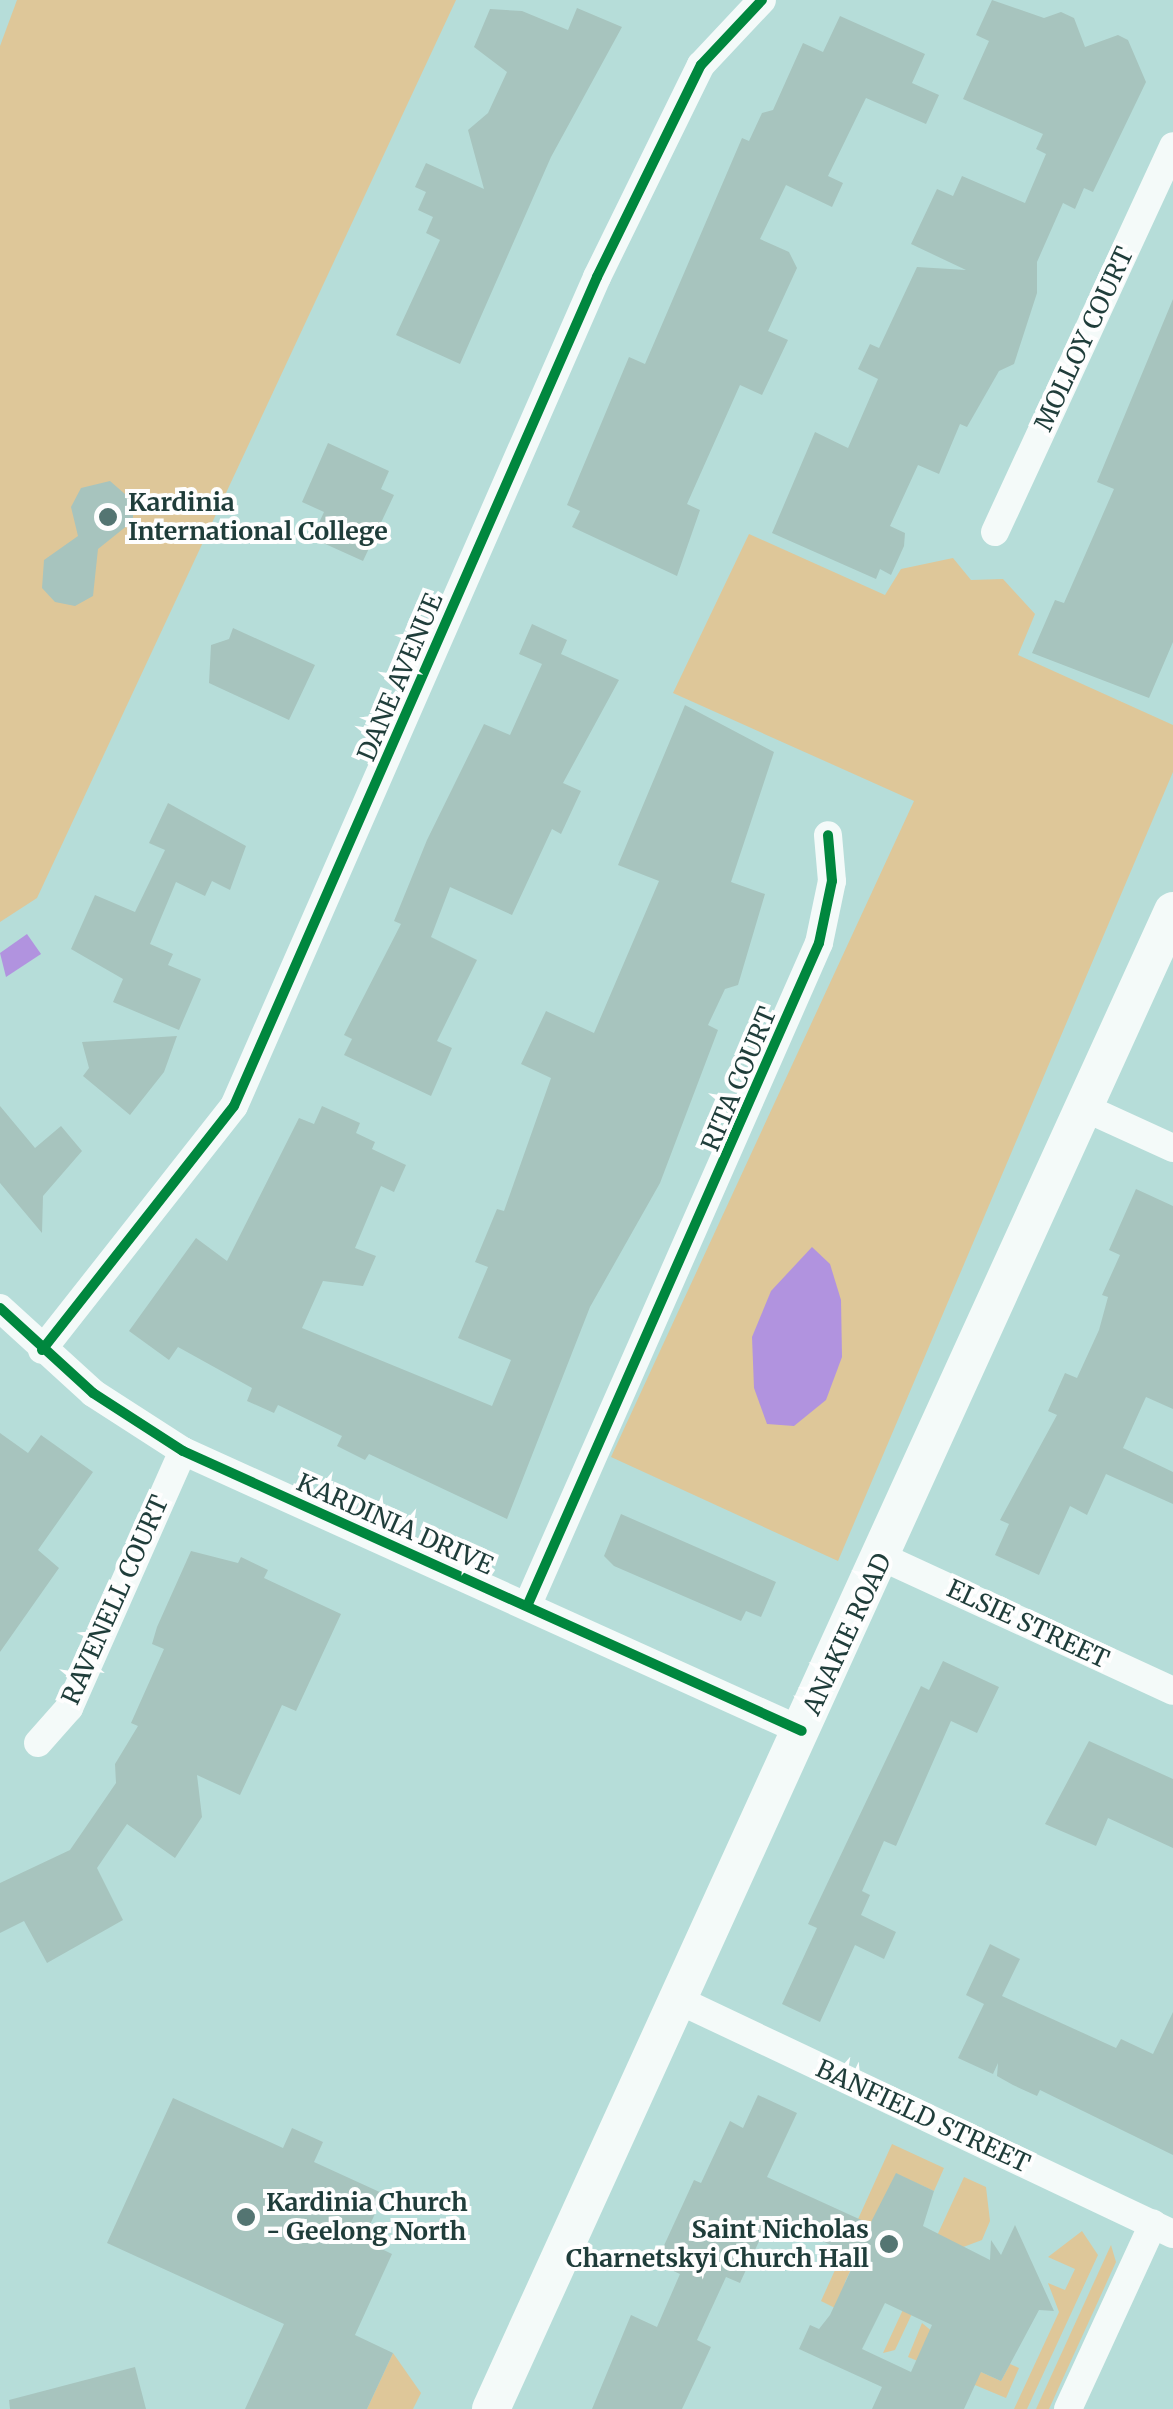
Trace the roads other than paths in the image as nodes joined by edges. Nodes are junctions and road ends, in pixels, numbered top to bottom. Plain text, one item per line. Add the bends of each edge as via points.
1 (762, 0) edge
2 (1173, 146) edge
3 (996, 532) dead end
4 (828, 835) dead end
5 (1173, 912) edge
6 (1083, 1107) junction
7 (1173, 1148) edge
8 (0, 1308) edge
9 (42, 1350) junction
10 (182, 1451) junction
11 (882, 1558) junction
12 (528, 1604) junction
13 (1173, 1691) edge
14 (802, 1731) junction
15 (38, 1743) dead end
16 (674, 1998) junction
17 (1163, 2229) edge
18 (491, 2409) edge
19 (1068, 2409) edge

1 - 9 street, DANE AVENUE via 702,65 597,277 242,1092
2 - 3 street, MOLLOY COURT
4 - 12 street, RITA COURT via 832,881 819,943
5 - 6 main road, ANAKIE ROAD
6 - 7 street
6 - 11 main road, ANAKIE ROAD
8 - 9 street, KARDINIA DRIVE
9 - 10 street, KARDINIA DRIVE
10 - 12 street, KARDINIA DRIVE
10 - 15 street, RAVENELL COURT via 69,1708
11 - 13 street, ELSIE STREET
11 - 14 main road, ANAKIE ROAD
12 - 14 street, KARDINIA DRIVE
14 - 16 main road, ANAKIE ROAD
16 - 17 street, BANFIELD STREET
16 - 18 main road, ANAKIE ROAD
17 - 19 street

